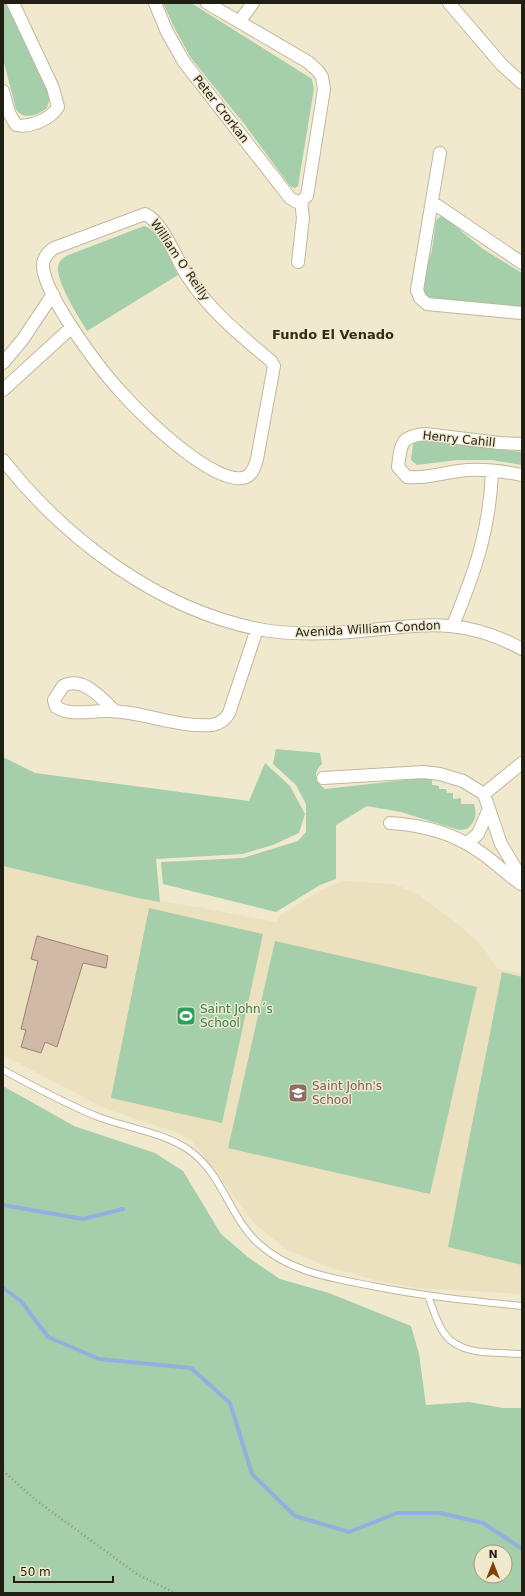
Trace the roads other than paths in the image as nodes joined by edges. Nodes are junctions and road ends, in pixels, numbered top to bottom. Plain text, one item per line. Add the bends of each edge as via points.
1 (13, 3) edge
2 (155, 3) edge
3 (207, 3) edge
4 (253, 3) edge
5 (448, 3) edge
6 (239, 22) junction
7 (522, 83) edge
8 (3, 91) edge
9 (440, 153) dead end
10 (301, 201) junction
11 (432, 202) junction
12 (298, 262) dead end
13 (522, 263) edge
14 (53, 294) junction
15 (522, 313) edge
16 (72, 327) junction
17 (3, 363) edge
18 (3, 390) edge
19 (522, 444) edge
20 (3, 460) edge
21 (492, 471) junction
22 (522, 475) edge
23 (453, 625) junction
24 (257, 629) junction
25 (522, 649) edge
26 (115, 711) dead end
27 (522, 763) edge
28 (323, 778) dead end
29 (484, 794) junction
30 (488, 811) junction
31 (390, 823) dead end
32 (466, 844) junction
33 (522, 880) edge
34 (522, 885) edge
35 (3, 1070) edge
36 (428, 1296) junction
37 (522, 1306) edge
38 (522, 1354) edge

1 - 8 street via 54,88 58,107 47,118 26,125 16,125 9,113
2 - 10 street, Peter Crorkan via 167,32 184,62 290,198 297,202
3 - 6 street
4 - 6 street
5 - 7 street via 502,65
6 - 10 street via 314,66 322,77 324,95 307,196
9 - 11 street
10 - 12 street via 303,226
11 - 13 street
11 - 15 street via 417,290 423,302
14 - 16 street, William O´Reilly
14 - 16 street, William O´Reilly via 43,268 45,257 54,248 145,214 155,220 186,274 207,302 274,366 257,459 252,472 240,478 220,473 168,440 122,394
14 - 17 street via 23,339
16 - 18 street
19 - 21 street, Henry Cahill via 426,434 409,436 400,446 398,467 406,476 414,478 461,470
20 - 24 street, Avenida William Condon via 63,524 130,575 196,610
21 - 22 street, Henry Cahill
21 - 23 street via 492,498 475,572
23 - 24 street, Avenida William Condon via 420,624 320,633
23 - 25 street, Avenida William Condon via 497,636
24 - 26 street via 229,713 218,723 206,725 178,722
27 - 29 street
28 - 29 street via 429,772 463,781
29 - 30 street
30 - 32 street via 478,834
30 - 33 street via 501,844
31 - 32 street via 422,826 452,836
32 - 34 street
35 - 36 lane via 83,1111 164,1137 187,1148 214,1175 234,1212 250,1234 267,1251 288,1264 335,1279
36 - 37 lane
36 - 38 lane via 440,1328 454,1344 472,1350

